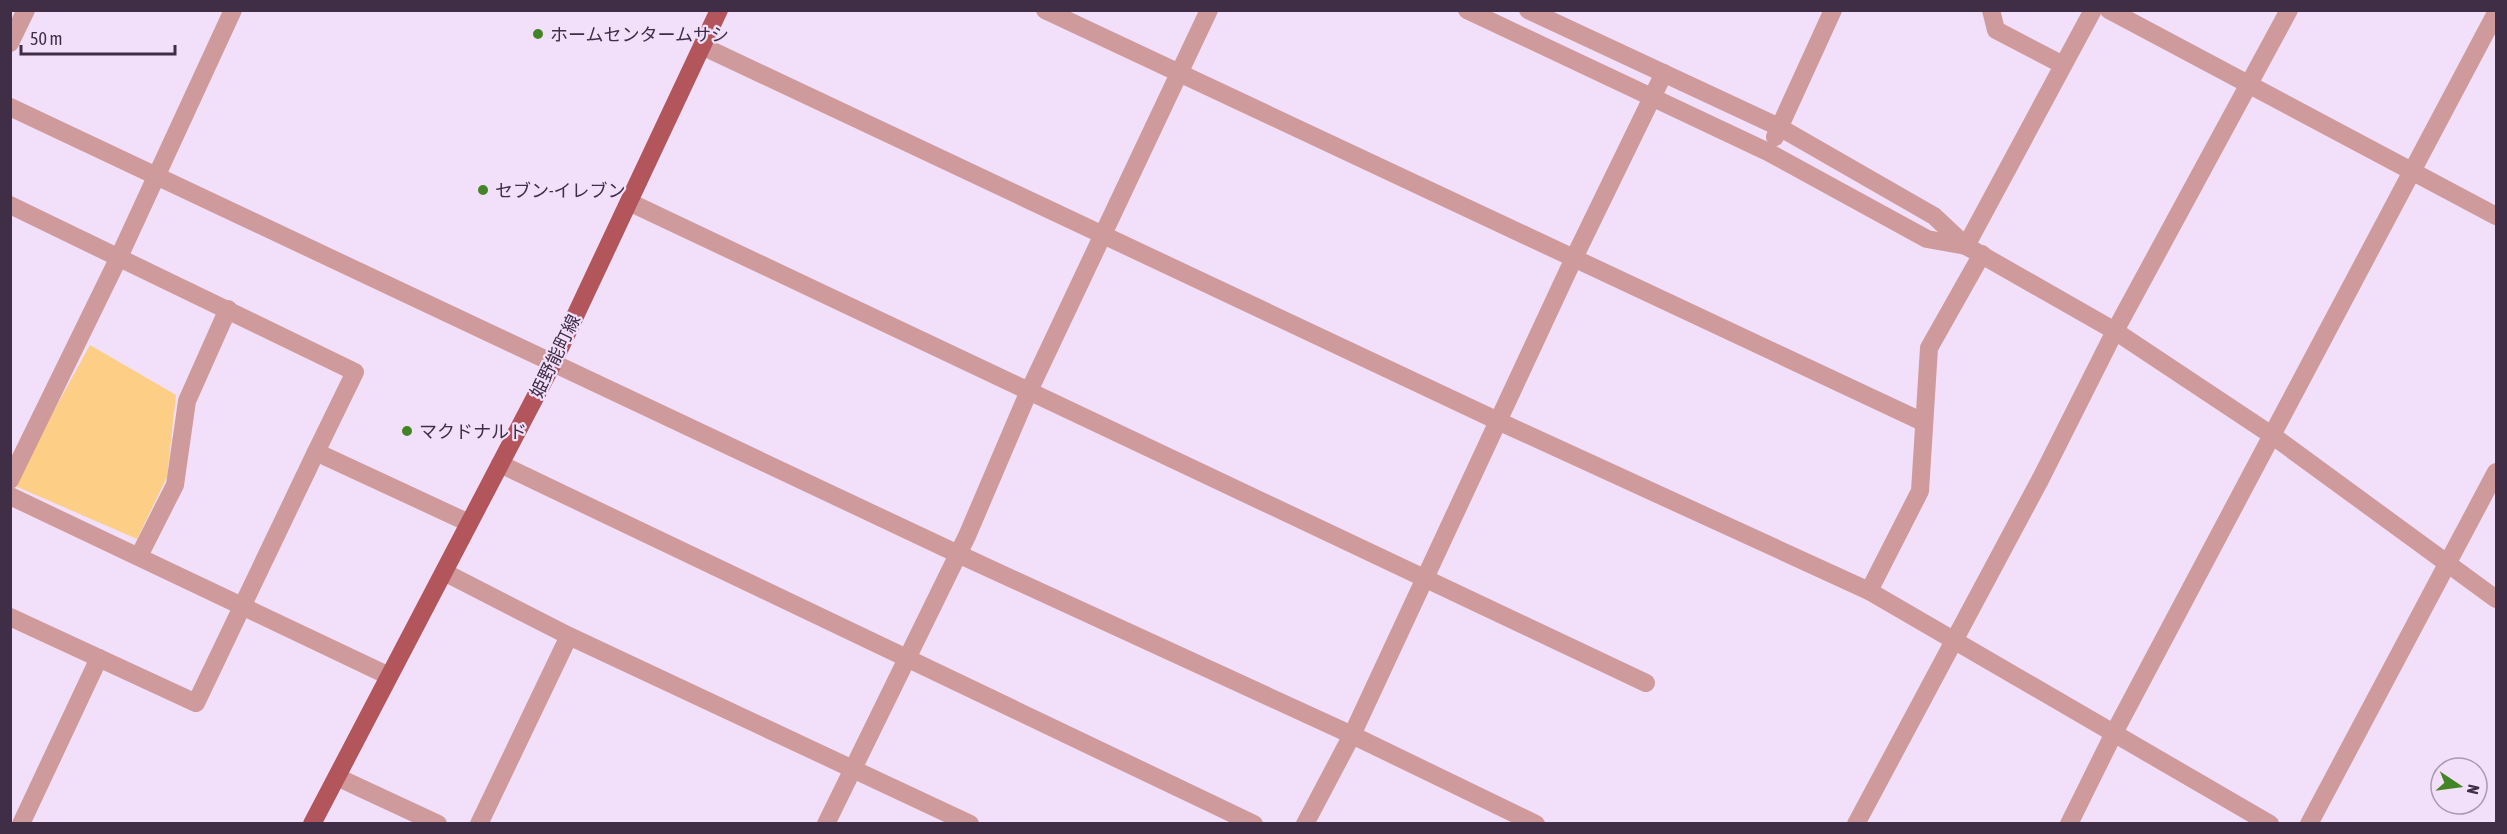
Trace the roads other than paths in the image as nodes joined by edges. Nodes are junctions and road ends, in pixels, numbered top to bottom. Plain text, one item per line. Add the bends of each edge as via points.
1 (26, 10) edge
2 (232, 10) edge
3 (719, 10) edge
4 (1045, 10) edge
5 (1209, 10) edge
6 (1467, 10) edge
7 (1528, 10) edge
8 (1833, 10) edge
9 (1991, 10) edge
10 (2093, 10) edge
11 (2109, 10) edge
12 (2289, 10) edge
13 (2496, 13) edge
14 (10, 43) edge
15 (702, 46) junction
16 (2063, 65) junction
17 (1178, 73) junction
18 (1664, 73) junction
19 (2250, 85) junction
20 (1652, 98) junction
21 (10, 107) edge
22 (1779, 127) junction
23 (1767, 152) junction
24 (2411, 171) junction
25 (156, 175) junction
26 (629, 202) junction
27 (10, 205) edge
28 (2496, 216) edge
29 (1103, 234) junction
30 (1966, 246) junction
31 (1982, 254) junction
32 (119, 257) junction
33 (1574, 258) junction
34 (228, 309) junction
35 (2115, 331) junction
36 (553, 363) junction
37 (1029, 391) junction
38 (1498, 421) junction
39 (1923, 422) junction
40 (2273, 436) junction
41 (316, 452) junction
42 (500, 464) junction
43 (2496, 472) edge
44 (10, 480) edge
45 (10, 496) edge
46 (469, 523) junction
47 (958, 554) junction
48 (138, 556) junction
49 (2448, 563) junction
50 (444, 572) junction
51 (1424, 580) junction
52 (1869, 591) junction
53 (2496, 599) edge
54 (242, 606) junction
55 (10, 617) edge
56 (569, 636) junction
57 (1954, 638) junction
58 (908, 657) junction
59 (99, 658) junction
60 (389, 676) junction
61 (1646, 683) dead end
62 (2114, 733) junction
63 (1352, 735) junction
64 (853, 768) junction
65 (336, 777) junction
66 (21, 824) edge
67 (312, 824) edge
68 (438, 824) edge
69 (478, 824) edge
70 (826, 824) edge
71 (970, 824) edge
72 (1254, 824) edge
73 (1305, 824) edge
74 (1536, 824) edge
75 (1856, 824) edge
76 (2069, 824) edge
77 (2270, 824) edge
78 (2309, 824) edge

1 - 14 street
2 - 25 street
3 - 15 main road, 姫野能町線
4 - 17 street
5 - 17 street
6 - 20 street
7 - 18 street
8 - 22 street
9 - 16 street via 1996,30
10 - 16 street
11 - 19 street
12 - 19 street
13 - 24 street
15 - 26 main road, 姫野能町線
15 - 29 street
16 - 30 street
17 - 29 street
17 - 33 street
18 - 20 street
18 - 22 street
19 - 24 street
19 - 35 street
20 - 23 street
20 - 33 street
21 - 25 street
22 - 23 street
22 - 30 street via 1934,216
23 - 30 street via 1927,239
24 - 28 street
24 - 40 street
25 - 32 street
25 - 36 street
26 - 36 main road, 姫野能町線
26 - 37 street
27 - 32 street
29 - 37 street
29 - 38 street
30 - 31 street
31 - 35 street
31 - 39 street via 1929,348
32 - 34 street
32 - 44 street
33 - 38 street
33 - 39 street
34 - 41 street via 355,372
34 - 48 street via 187,401 175,485
35 - 40 street
35 - 57 street
36 - 42 main road, 姫野能町線
36 - 47 street
37 - 47 street
37 - 51 street
38 - 51 street
38 - 52 street
39 - 52 street via 1920,491
40 - 49 street
40 - 62 street
41 - 46 street
41 - 54 street
42 - 46 main road, 姫野能町線
42 - 58 street
43 - 49 street
45 - 48 street
46 - 50 main road, 姫野能町線
47 - 58 street
47 - 63 street
48 - 54 street
49 - 53 street
49 - 78 street
50 - 56 street
50 - 60 main road, 姫野能町線
51 - 61 street
51 - 63 street
52 - 57 street
54 - 59 street via 196,703
54 - 60 street
55 - 59 street
56 - 64 street
56 - 69 street
57 - 62 street
57 - 75 street
58 - 64 street
58 - 72 street
59 - 66 street
60 - 65 main road, 姫野能町線
62 - 76 street
62 - 77 street
63 - 73 street
63 - 74 street
64 - 70 street
64 - 71 street
65 - 67 main road, 姫野能町線
65 - 68 street

